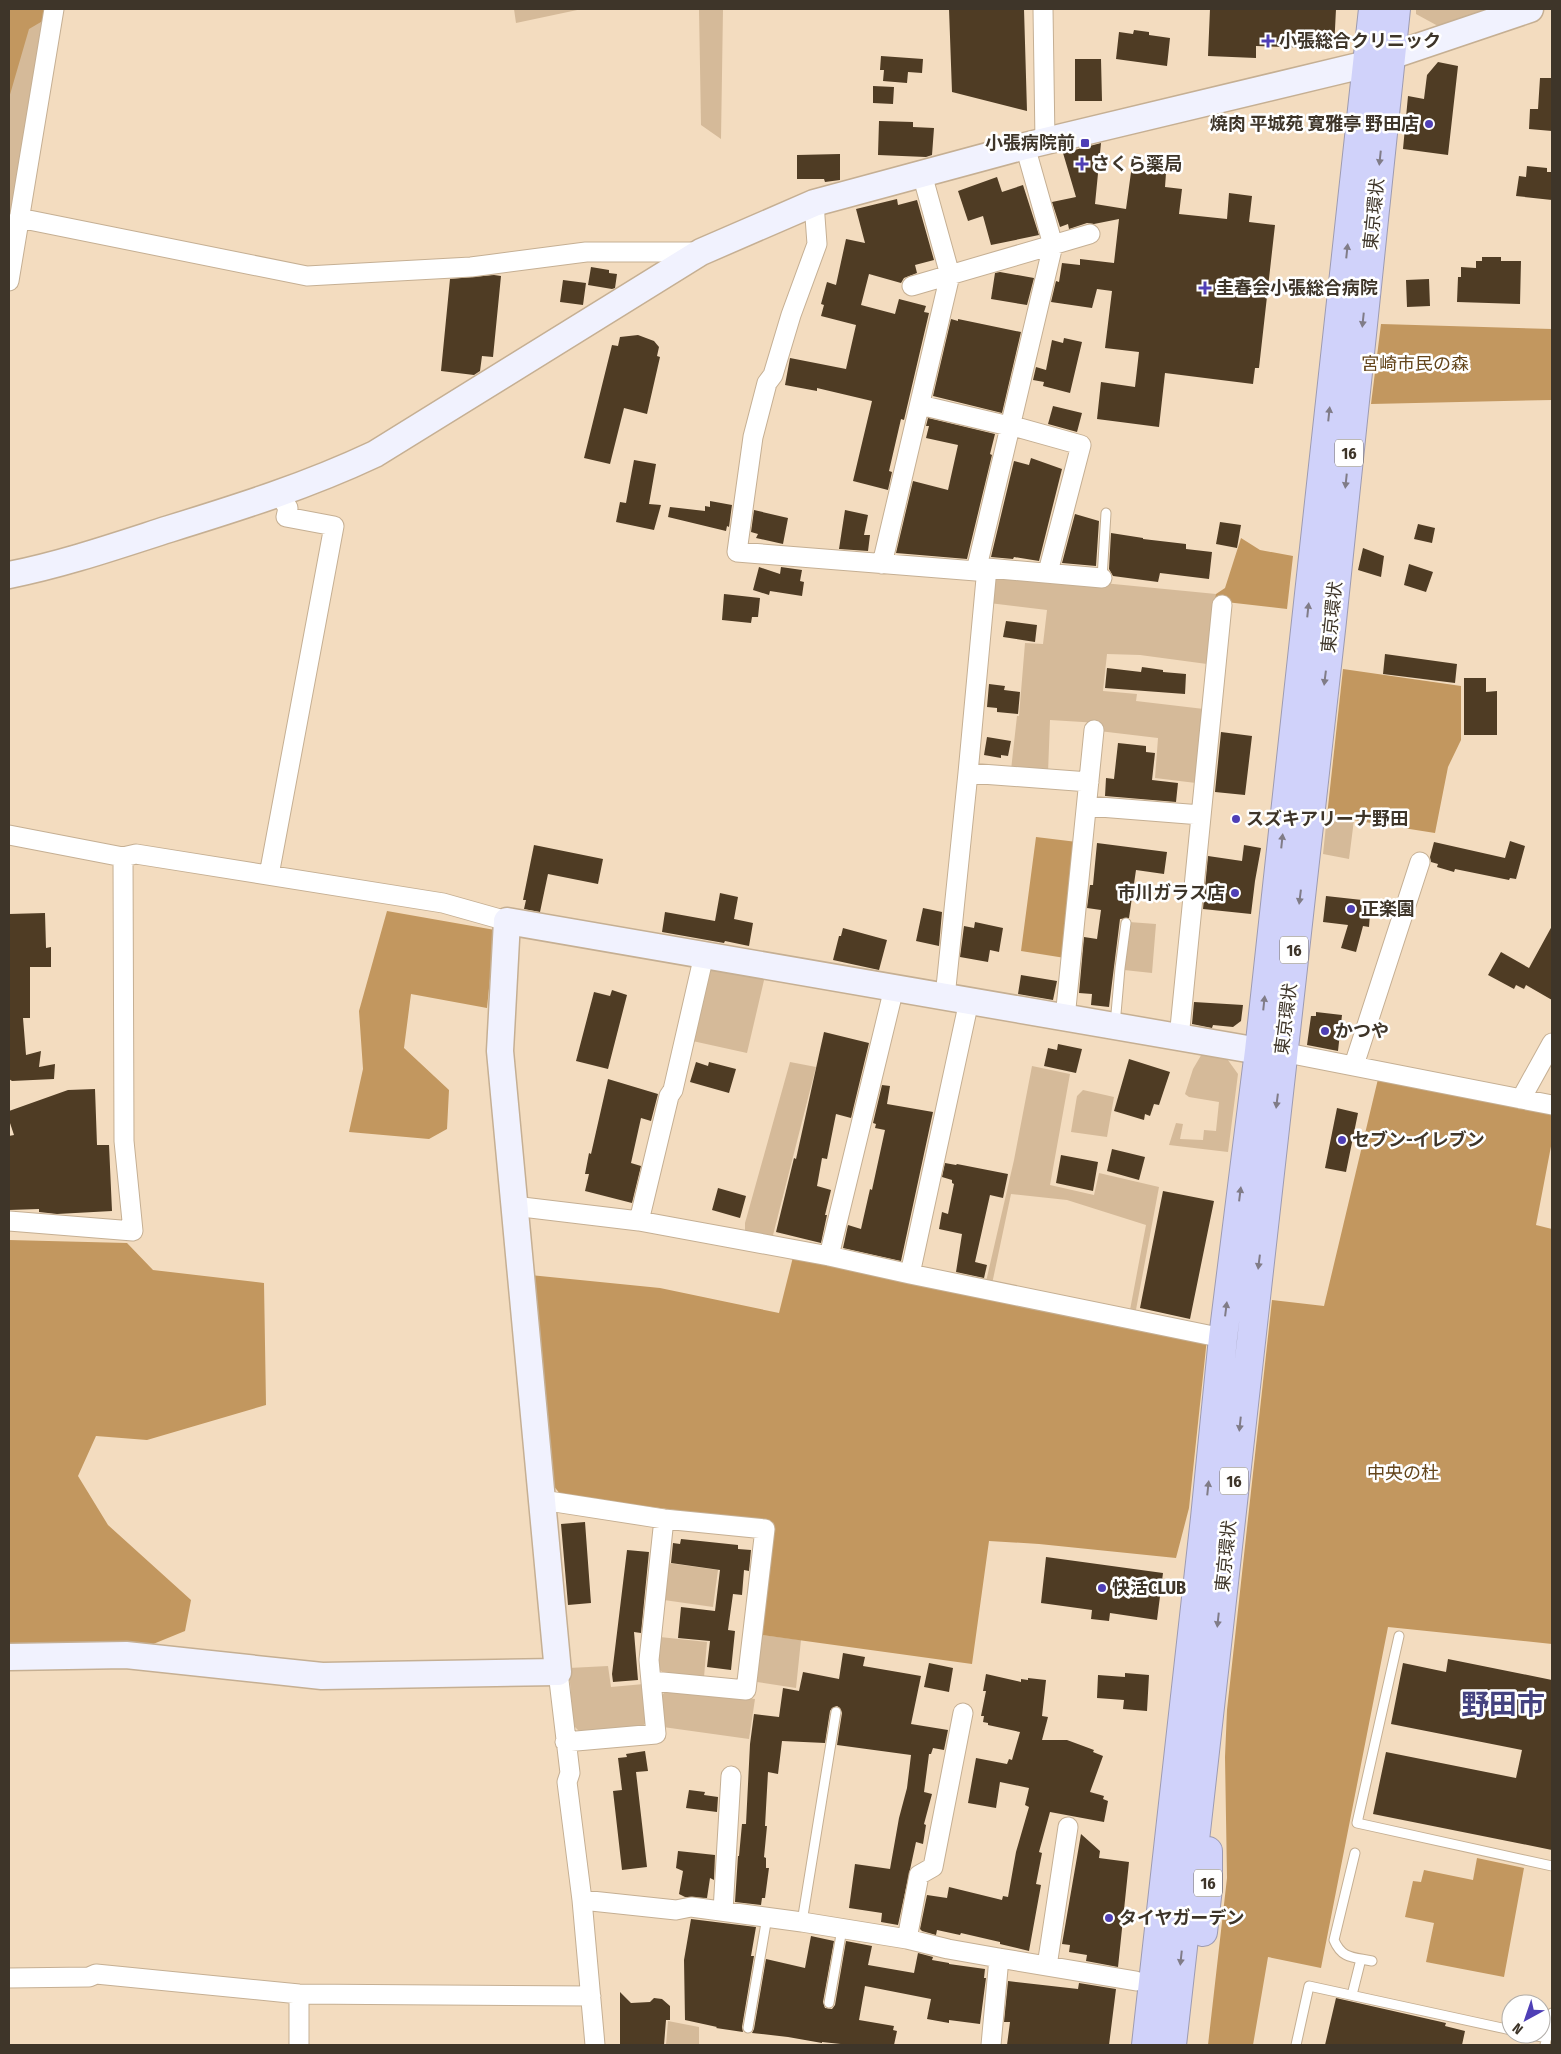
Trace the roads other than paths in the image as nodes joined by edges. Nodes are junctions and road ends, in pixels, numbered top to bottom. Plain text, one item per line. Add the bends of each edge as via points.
1 (54, 9) edge
2 (1043, 9) edge
3 (1373, 9) edge
4 (1396, 9) edge
5 (1530, 9) edge
6 (1379, 61) junction
7 (1035, 144) junction
8 (922, 174) junction
9 (814, 203) junction
10 (19, 218) junction
11 (1090, 234) dead end
12 (1054, 245) junction
13 (701, 252) junction
14 (950, 275) junction
15 (9, 282) edge
16 (912, 286) dead end
17 (920, 405) junction
18 (1009, 425) junction
19 (279, 494) junction
20 (1106, 513) dead end
21 (882, 564) junction
22 (981, 569) junction
23 (1048, 572) junction
24 (9, 575) edge
25 (1102, 578) joint
26 (1222, 605) dead end
27 (1094, 730) dead end
28 (968, 773) junction
29 (1089, 782) junction
30 (1087, 806) junction
31 (1201, 815) junction
32 (9, 835) edge
33 (123, 857) junction
34 (1420, 862) dead end
35 (268, 876) junction
36 (507, 921) junction
37 (1126, 924) dead end
38 (704, 955) junction
39 (894, 988) junction
40 (957, 999) junction
41 (1065, 1018) junction
42 (1115, 1028) junction
43 (1179, 1038) junction
44 (1552, 1043) edge
45 (1270, 1052) junction
46 (1354, 1066) junction
47 (1521, 1099) junction
48 (1552, 1105) edge
49 (514, 1206) junction
50 (639, 1220) junction
51 (9, 1221) edge
52 (830, 1256) junction
53 (910, 1274) junction
54 (1223, 1338) junction
55 (542, 1500) junction
56 (1205, 1518) junction
57 (664, 1519) junction
58 (1399, 1636) dead end
59 (9, 1657) edge
60 (558, 1672) junction
61 (652, 1682) junction
62 (836, 1712) dead end
63 (963, 1713) dead end
64 (1207, 1719) junction
65 (565, 1742) junction
66 (731, 1776) dead end
67 (1068, 1827) dead end
68 (1355, 1852) dead end
69 (1552, 1866) edge
70 (582, 1900) junction
71 (1174, 1906) junction
72 (723, 1911) junction
73 (767, 1917) junction
74 (802, 1922) junction
75 (842, 1929) junction
76 (906, 1939) junction
77 (999, 1958) junction
78 (1360, 1959) junction
79 (1372, 1961) dead end
80 (1047, 1966) junction
81 (9, 1978) edge
82 (1136, 1981) junction
83 (299, 1994) junction
84 (1352, 1995) junction
85 (590, 1996) junction
86 (829, 2003) dead end
87 (748, 2028) dead end
88 (1501, 2028) edge
89 (299, 2045) edge
90 (595, 2045) edge
91 (991, 2045) edge
92 (1129, 2045) edge
93 (1146, 2045) edge
94 (1172, 2045) edge
95 (1190, 2045) edge
96 (1296, 2045) edge

1 - 10 street
2 - 7 street
3 - 6 highway, 東京環状 / 16
4 - 6 highway, 東京環状 / 16
5 - 6 street
6 - 7 street
6 - 45 highway, 東京環状 / 16
7 - 8 street
7 - 12 street
8 - 9 street
8 - 14 street
9 - 13 street
9 - 21 street via 817,244 773,375 767,383 752,437 737,552
10 - 13 street via 307,276 471,268 586,252
10 - 15 street
11 - 12 street
12 - 14 street
12 - 18 street
13 - 19 street via 375,454
14 - 16 street
14 - 17 street
17 - 18 street
17 - 21 street
18 - 22 street
18 - 23 street via 1081,445
19 - 24 street via 49,567
19 - 35 street via 288,508 286,517 334,526
20 - 25 lane
21 - 22 street
22 - 23 street
22 - 28 street
23 - 25 street
26 - 31 street
27 - 29 street
28 - 29 street
28 - 40 street
29 - 30 street
30 - 31 street
30 - 41 street
31 - 43 street
32 - 33 street
33 - 35 street via 136,854
33 - 51 street via 124,1141 133,1231
34 - 46 street
35 - 36 street via 443,903
36 - 38 street
36 - 49 street via 500,1051
37 - 42 lane
38 - 39 street
38 - 50 street
39 - 40 street
39 - 52 street
40 - 41 street
40 - 53 street
41 - 42 street
42 - 43 street
43 - 45 street
44 - 47 street
45 - 46 street
54 -> 45 highway, 東京環状 / 16
45 -> 64 highway, 東京環状 / 16
46 - 47 street
47 - 48 street
49 - 50 street
49 - 55 street
50 - 52 street
52 - 53 street
53 - 54 street
56 -> 54 highway, 東京環状 / 16
55 - 57 street
55 - 60 street
56 - 71 highway, 東京環状 / 16
56 - 82 highway, 16 via 1174,1655
57 - 61 street via 650,1660
57 - 61 street via 765,1529 746,1690
58 - 69 lane via 1357,1823
59 - 60 street via 126,1656 322,1676
60 - 65 street
61 - 65 street via 656,1734
62 - 74 lane
63 - 76 street via 933,1867 918,1875
64 - 71 highway, 東京環状 / 16
64 - 95 highway, 16 via 1208,1888
65 - 70 street
66 - 72 street
67 - 80 street
68 - 78 lane via 1334,1940 1342,1953
70 - 72 street via 676,1910 691,1907
70 - 85 street
71 - 93 highway, 16
71 -> 94 highway, 16
72 - 73 street
73 - 74 street
73 - 87 lane
74 - 75 street
75 - 76 street
75 - 86 lane
76 - 77 street
77 - 80 street
77 - 91 street
78 - 79 lane
78 - 84 lane
80 - 82 street
81 - 83 street via 89,1977 96,1974
82 - 92 highway, 16
83 - 85 street
83 - 89 street
84 - 88 lane
84 - 96 lane via 1309,1986
85 - 90 street

